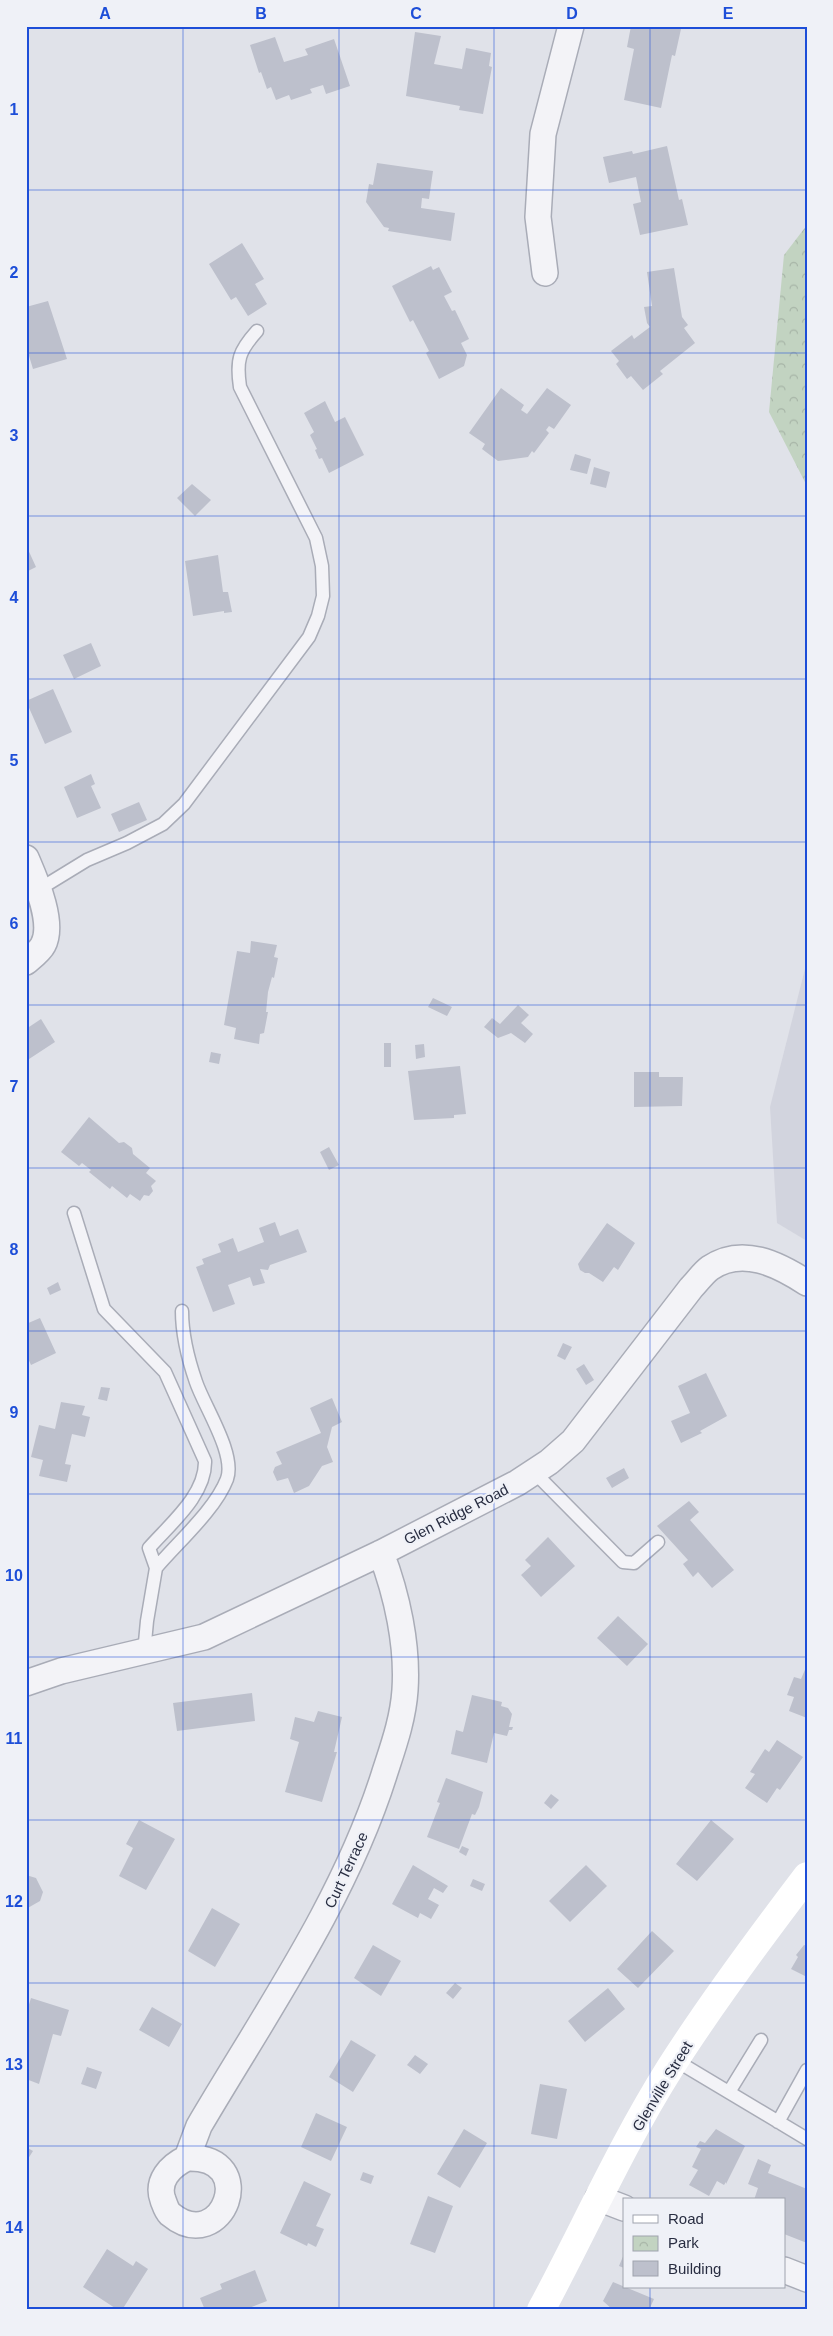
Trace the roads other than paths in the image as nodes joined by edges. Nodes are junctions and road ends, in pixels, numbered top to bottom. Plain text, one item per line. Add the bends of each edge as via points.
1 (569, 27) edge
2 (545, 273) dead end
3 (258, 331) dead end
4 (26, 858) edge
5 (38, 890) junction
6 (34, 954) edge
7 (74, 1213) dead end
8 (807, 1283) edge
9 (182, 1311) dead end
10 (534, 1472) junction
11 (658, 1542) dead end
12 (381, 1553) junction
13 (156, 1568) junction
14 (144, 1653) junction
15 (26, 1683) edge
16 (807, 1876) edge
17 (761, 2040) dead end
18 (675, 2060) junction
19 (807, 2070) edge
20 (729, 2092) junction
21 (778, 2122) junction
22 (807, 2139) edge
23 (186, 2158) dead end
24 (598, 2198) junction
25 (623, 2208) edge
26 (786, 2271) edge
27 (807, 2279) edge
28 (540, 2310) edge

1 - 2 street via 540,159 538,217
3 - 5 lane via 240,354 240,387 316,538 322,566 323,596 318,616 309,637 184,804 162,824 127,844 87,860
4 - 5 street
5 - 6 street via 47,919 47,936
7 - 13 lane via 104,1309 166,1372 205,1461 205,1475 199,1489 149,1548
8 - 10 street, Glen Ridge Road via 760,1259 739,1258 709,1269 573,1441
9 - 13 lane via 182,1332 196,1383 224,1445 228,1477 216,1500
10 - 11 lane via 623,1562 634,1563
10 - 12 street, Glen Ridge Road via 483,1502
12 - 14 street, Glen Ridge Road via 204,1637
12 - 23 street, Curt Terrace via 406,1660 400,1727 356,1852 326,1912 199,2126
13 - 14 lane
14 - 15 street, Glen Ridge Road via 61,1671
16 - 18 main road, Glenville Street
17 - 20 lane
18 - 20 lane
18 - 24 main road, Glenville Street
19 - 21 lane
20 - 21 lane
21 - 22 lane
24 - 25 street
24 - 28 main road, Glenville Street
26 - 27 street

